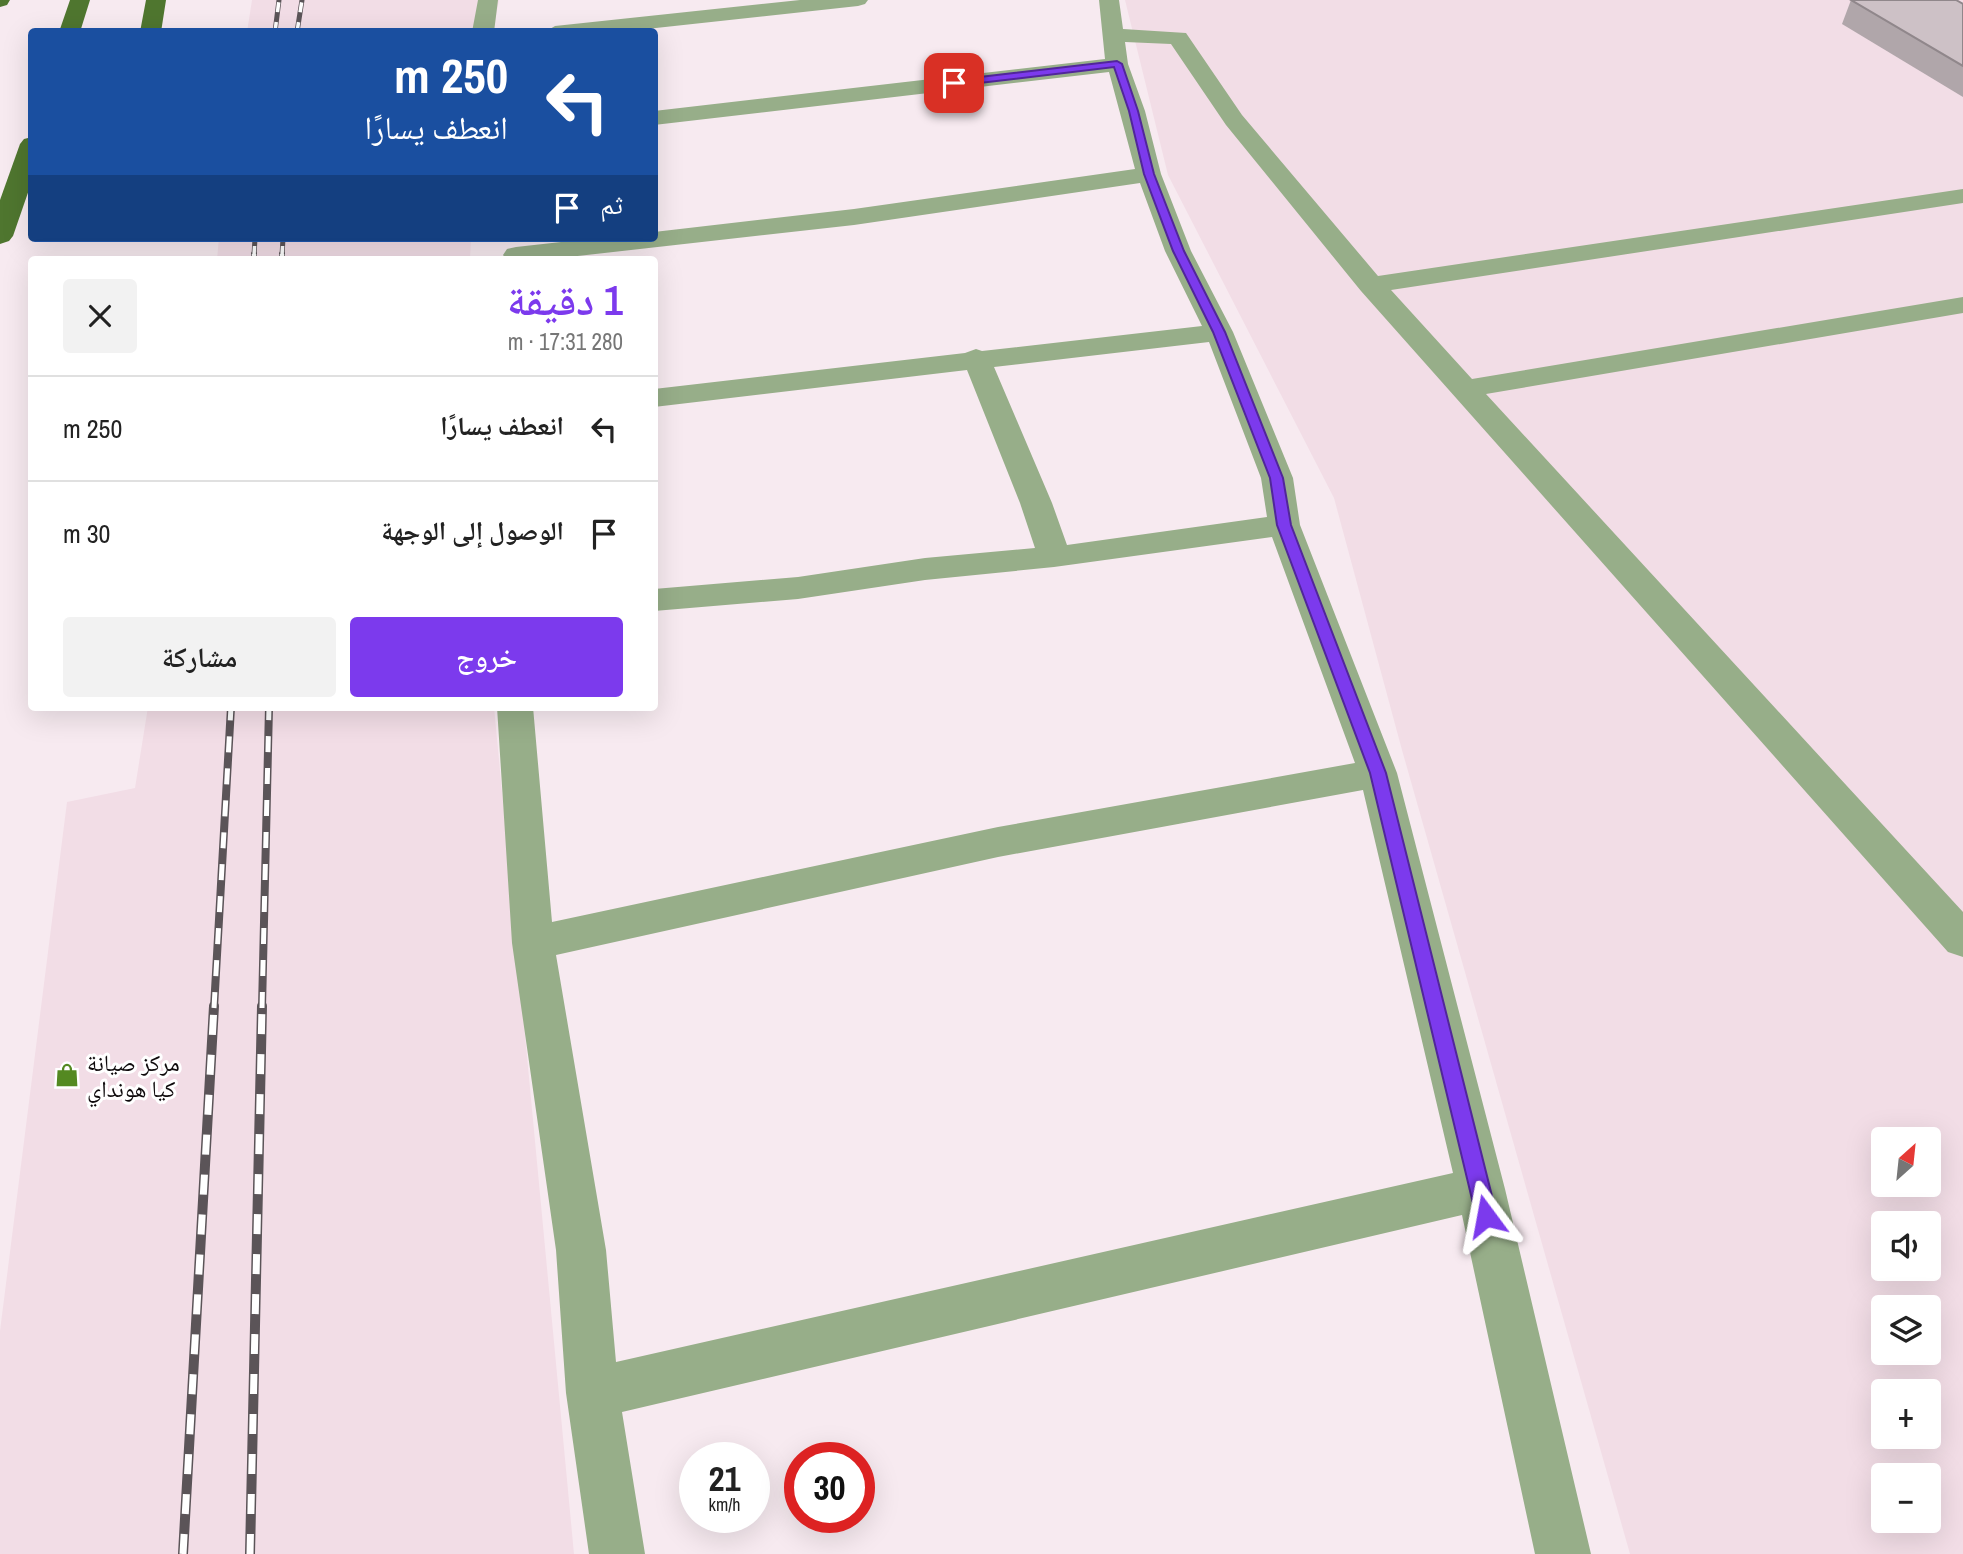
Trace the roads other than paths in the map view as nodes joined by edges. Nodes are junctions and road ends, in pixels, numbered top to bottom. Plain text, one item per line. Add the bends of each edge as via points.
1 (80, 0) edge
2 (156, 0) edge
3 (488, 0) edge
4 (858, 0) edge
5 (70, 28) edge
6 (151, 28) edge
7 (484, 28) edge
8 (593, 28) edge
9 (1114, 33) edge
10 (658, 117) edge
11 (28, 155) edge
12 (1149, 174) junction
13 (1963, 196) edge
14 (28, 209) edge
15 (2, 229) edge
16 (658, 239) edge
17 (635, 242) edge
18 (516, 255) dead end
19 (1371, 285) junction
20 (1963, 305) edge
21 (1219, 332) junction
22 (976, 359) junction
23 (1465, 389) junction
24 (658, 398) edge
25 (1284, 525) junction
26 (1054, 557) junction
27 (658, 600) edge
28 (515, 711) edge
29 (1378, 773) junction
30 (1963, 940) edge
31 (533, 943) junction
32 (1481, 1189) junction
33 (592, 1393) junction
34 (617, 1554) edge
35 (1563, 1554) edge

1 - 5 main road
2 - 6 main road
3 - 7 street
4 - 8 street
9 - 10 street
9 - 12 street
9 - 19 street via 1178,38 1234,120
11 - 15 main road
12 - 16 street via 854,218
12 - 21 street via 1178,251
13 - 19 street
14 - 15 main road
17 - 18 street
19 - 23 street
20 - 23 street
21 - 22 street
21 - 25 street via 1276,478
22 - 24 street
22 - 26 street
23 - 30 street
25 - 26 street
25 - 29 street
26 - 27 street
28 - 31 street
29 - 31 street via 998,842
29 - 32 street
31 - 33 street via 582,1250
32 - 33 street
32 - 35 street
33 - 34 street

